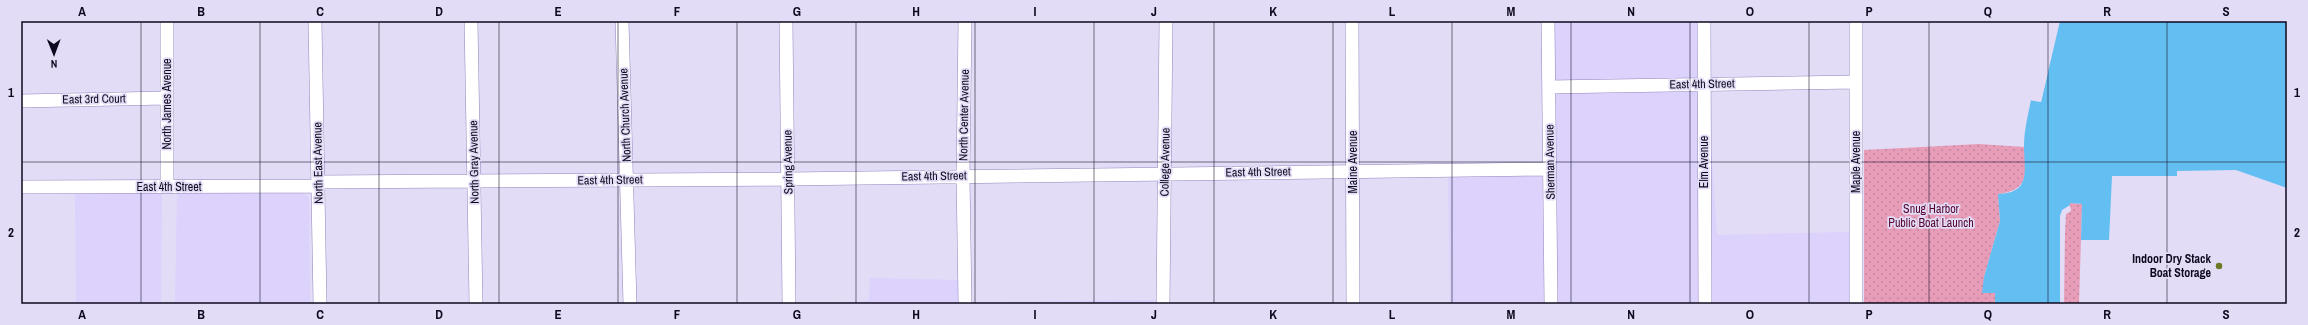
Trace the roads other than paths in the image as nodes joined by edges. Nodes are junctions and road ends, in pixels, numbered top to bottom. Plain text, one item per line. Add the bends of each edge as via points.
1 (167, 21) edge
2 (315, 21) edge
3 (471, 21) edge
4 (622, 21) edge
5 (786, 21) edge
6 (964, 21) edge
7 (1166, 21) edge
8 (1352, 21) edge
9 (1548, 21) edge
10 (1704, 21) edge
11 (1856, 21) edge
12 (1856, 82) junction
13 (1704, 84) junction
14 (1549, 87) junction
15 (167, 98) junction
16 (21, 101) edge
17 (1550, 169) junction
18 (1354, 170) junction
19 (1164, 175) junction
20 (963, 176) junction
21 (788, 179) junction
22 (627, 180) junction
23 (474, 182) junction
24 (318, 184) junction
25 (21, 187) edge
26 (167, 187) junction
27 (320, 304) edge
28 (476, 304) edge
29 (630, 304) edge
30 (789, 304) edge
31 (965, 304) edge
32 (1163, 304) edge
33 (1353, 304) edge
34 (1551, 304) edge
35 (1705, 304) edge
36 (1856, 304) edge

1 - 15 street, North James Avenue
2 - 24 street, North East Avenue
3 - 23 street, North Gray Avenue
4 - 22 street, North Church Avenue
5 - 21 street, Spring Avenue
6 - 20 street, North Center Avenue
7 - 19 street, College Avenue
8 - 18 street, Maine Avenue
9 - 14 street, Sherman Avenue
10 - 13 street, Elm Avenue
11 - 12 street, Maple Avenue
12 - 13 street, East 4th Street
12 - 36 street, Maple Avenue
13 - 14 street, East 4th Street
13 - 35 street, Elm Avenue
14 - 17 street, Sherman Avenue
15 - 16 street, East 3rd Court
15 - 26 street, North James Avenue
17 - 18 street, East 4th Street
17 - 34 street, Sherman Avenue
18 - 19 street, East 4th Street
18 - 33 street, Maine Avenue
19 - 20 street, East 4th Street
19 - 32 street, College Avenue
20 - 21 street, East 4th Street
20 - 31 street, North Center Avenue
21 - 22 street, East 4th Street
21 - 30 street, Spring Avenue
22 - 23 street, East 4th Street
22 - 29 street, North Church Avenue
23 - 24 street, East 4th Street
23 - 28 street, North Gray Avenue
24 - 26 street, East 4th Street
24 - 27 street, North East Avenue
25 - 26 street, East 4th Street

